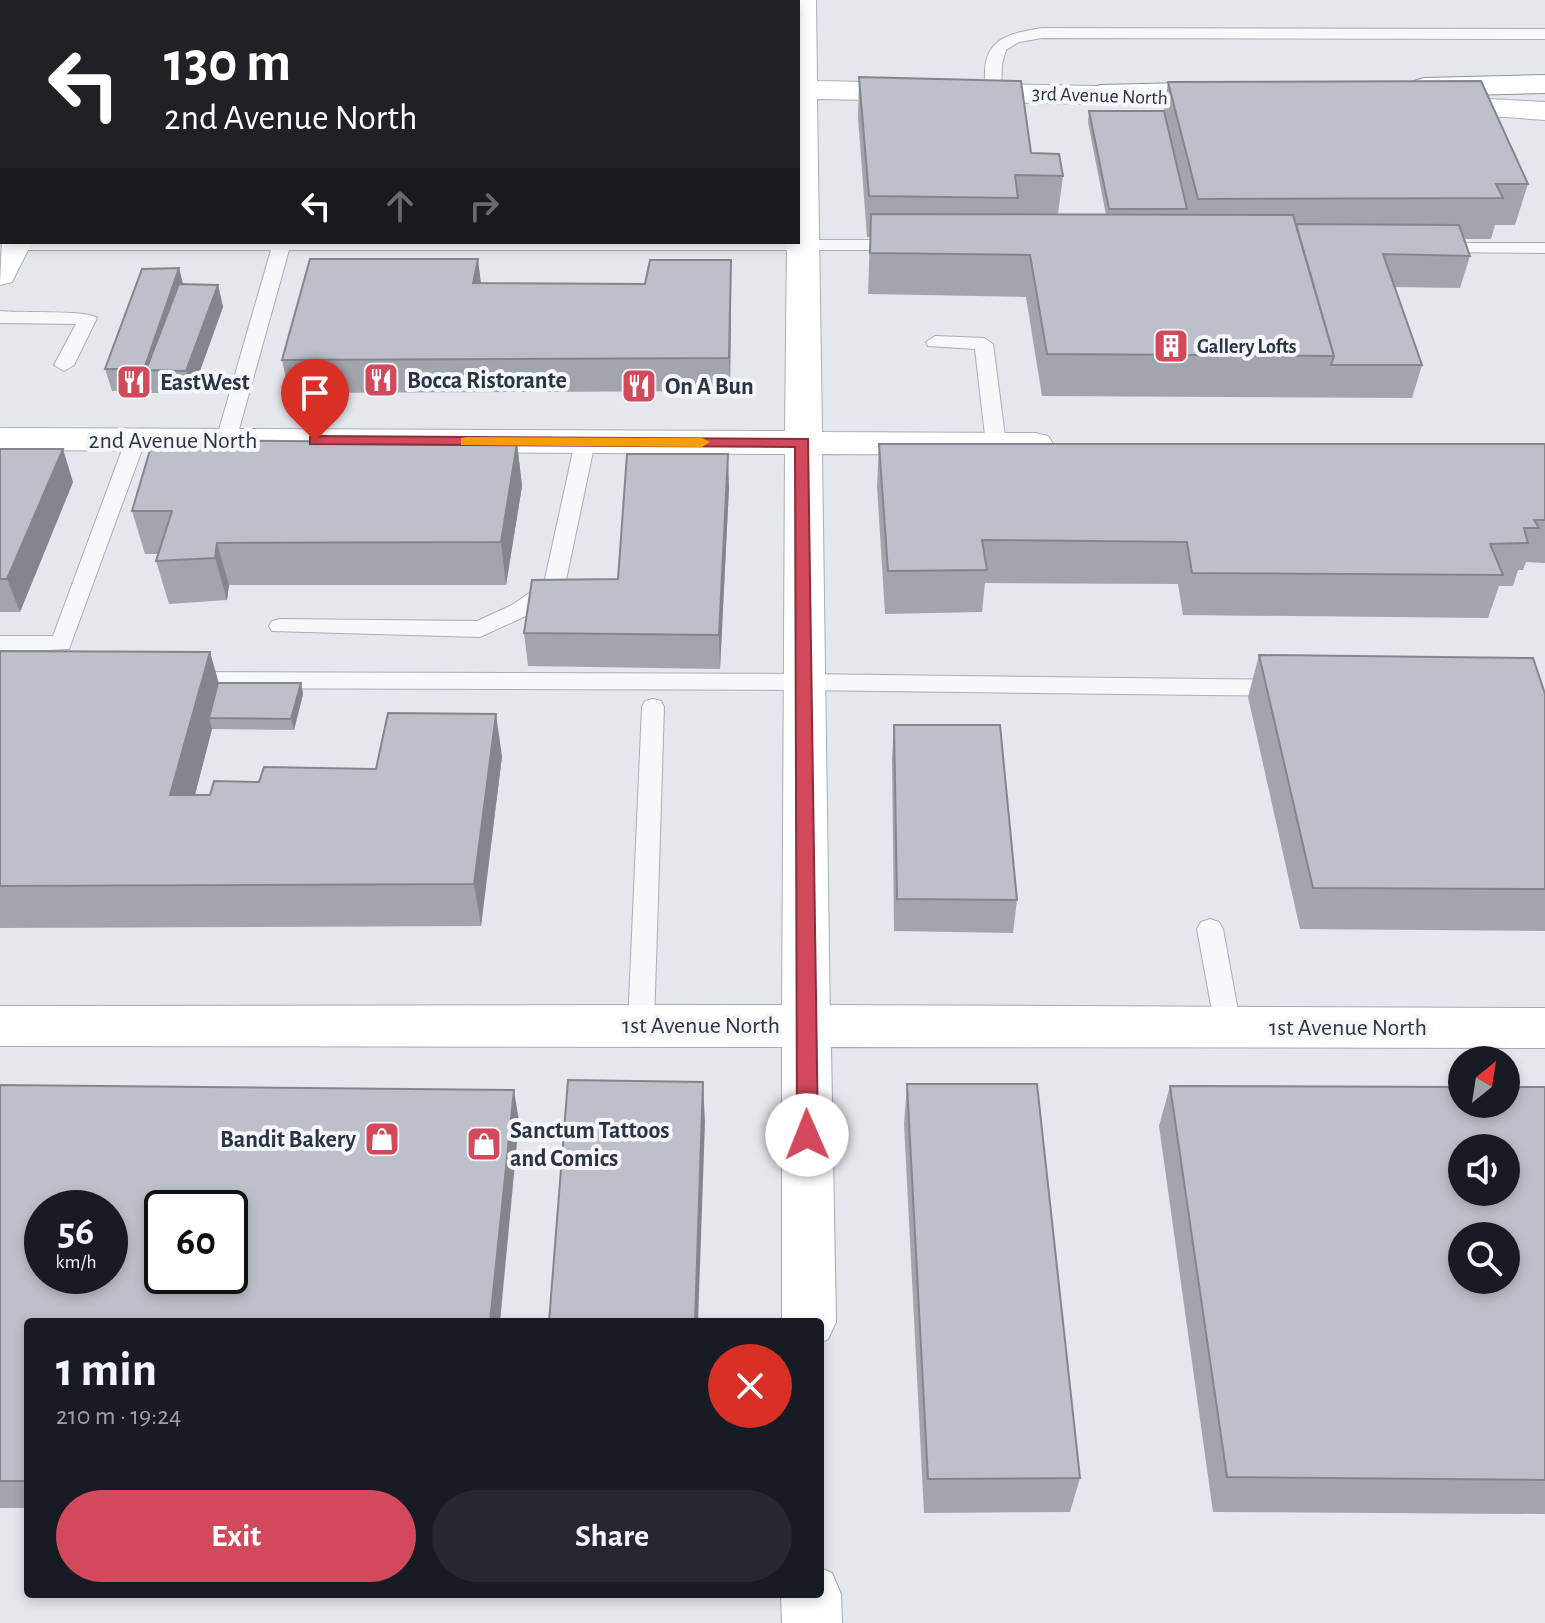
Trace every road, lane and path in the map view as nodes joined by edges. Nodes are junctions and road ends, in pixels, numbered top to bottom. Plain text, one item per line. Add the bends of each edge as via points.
1 (802, 0) edge
2 (1545, 34) edge
3 (1545, 84) edge
4 (801, 90) edge
5 (993, 92) junction
6 (1258, 95) edge
7 (1537, 110) edge
8 (1545, 145) edge
9 (16, 244) edge
10 (149, 244) edge
11 (282, 245) junction
12 (803, 245) junction
13 (920, 245) edge
14 (1408, 247) edge
15 (1545, 248) edge
16 (0, 275) edge
17 (0, 317) edge
18 (935, 342) dead end
19 (64, 365) dead end
20 (0, 439) edge
21 (136, 439) junction
22 (226, 440) junction
23 (585, 442) junction
24 (802, 443) junction
25 (996, 444) junction
26 (1075, 444) edge
27 (280, 626) dead end
28 (0, 644) edge
29 (158, 680) edge
30 (804, 682) junction
31 (1309, 689) edge
32 (653, 707) dead end
33 (1210, 929) dead end
34 (641, 1025) junction
35 (806, 1025) junction
36 (0, 1026) edge
37 (1228, 1027) junction
38 (1545, 1028) edge
39 (809, 1301) edge
40 (811, 1598) edge
41 (812, 1623) edge

1 - 4 main road
2 - 5 lane via 1042,33 998,46
3 - 7 main road via 1399,96
4 - 5 main road, 3rd Avenue North
4 - 12 main road
5 - 6 main road, 3rd Avenue North
7 - 8 main road
9 - 16 main road
10 - 11 lane
11 - 12 lane
11 - 22 lane
12 - 13 lane
12 - 24 main road
14 - 15 lane
17 - 19 lane via 88,318
18 - 25 lane via 984,344
20 - 21 main road, 2nd Avenue North
21 - 22 main road, 2nd Avenue North
21 - 28 lane via 61,644
22 - 23 main road, 2nd Avenue North
23 - 24 main road, 2nd Avenue North
23 - 27 lane via 555,580 520,610 480,629
24 - 25 main road, 2nd Avenue North
24 - 30 main road
25 - 26 main road, 2nd Avenue North
29 - 30 lane
30 - 31 lane via 1168,693
30 - 35 main road
32 - 34 lane
33 - 37 lane
34 - 35 main road, 1st Avenue North
34 - 36 main road, 1st Avenue North
35 - 37 main road, 1st Avenue North
35 - 39 main road
37 - 38 main road, 1st Avenue North
40 - 41 main road

